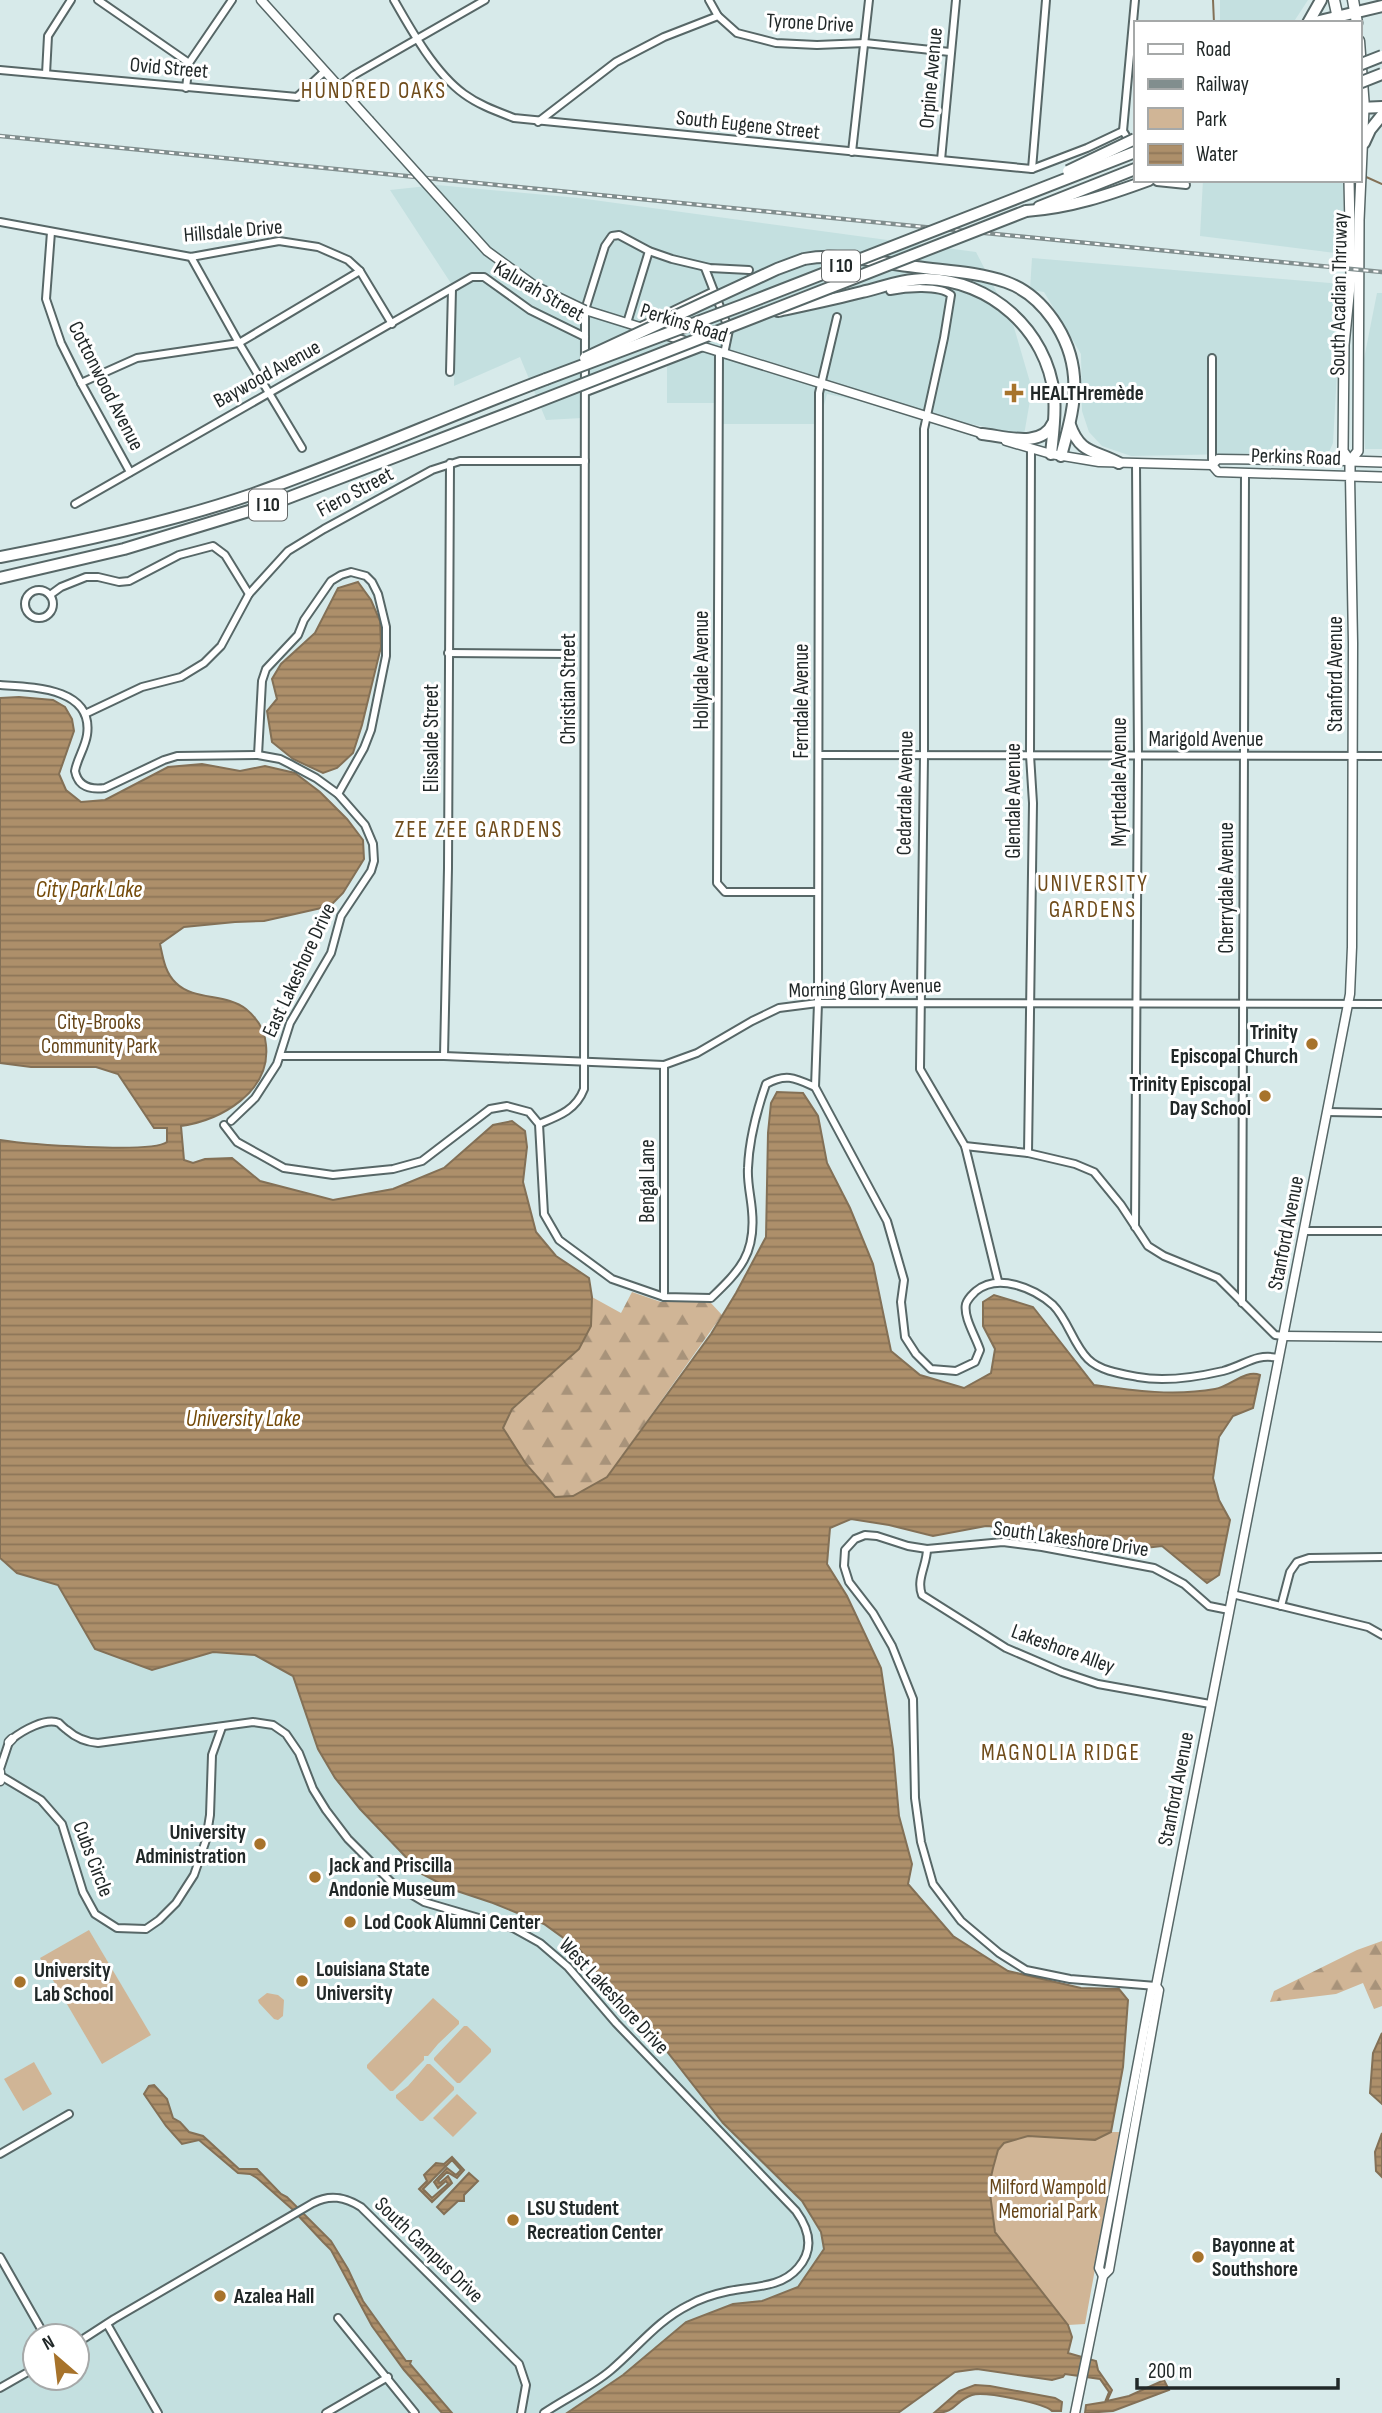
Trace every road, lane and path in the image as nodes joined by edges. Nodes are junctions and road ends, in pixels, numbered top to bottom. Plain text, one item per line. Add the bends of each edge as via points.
1 (71, 0) edge
2 (98, 0) edge
3 (232, 0) edge
4 (262, 0) edge
5 (394, 0) edge
6 (485, 0) edge
7 (709, 0) edge
8 (869, 0) edge
9 (956, 0) edge
10 (1046, 0) edge
11 (1135, 0) edge
12 (1321, 0) edge
13 (1334, 0) edge
14 (1382, 6) edge
15 (1355, 11) edge
16 (718, 16) junction
17 (1338, 19) edge
18 (1311, 21) edge
19 (417, 39) junction
20 (865, 43) junction
21 (950, 52) junction
22 (1382, 56) edge
23 (189, 63) junction
24 (1361, 64) edge
25 (0, 70) edge
26 (324, 71) junction
27 (46, 74) junction
28 (1382, 74) edge
29 (1361, 82) edge
30 (1361, 86) edge
31 (338, 87) junction
32 (186, 88) junction
33 (1382, 107) edge
34 (1362, 108) edge
35 (1382, 116) edge
36 (538, 122) junction
37 (1123, 131) junction
38 (1134, 139) edge
39 (1364, 143) junction
40 (1134, 149) edge
41 (1134, 151) edge
42 (852, 152) junction
43 (941, 160) junction
44 (1032, 169) junction
45 (1134, 169) edge
46 (1143, 182) edge
47 (1167, 182) edge
48 (1349, 184) edge
49 (1186, 185) dead end
50 (1026, 211) junction
51 (970, 216) junction
52 (0, 222) edge
53 (51, 232) junction
54 (649, 251) junction
55 (191, 257) junction
56 (705, 268) junction
57 (749, 270) dead end
58 (360, 271) junction
59 (476, 276) joint
60 (452, 289) junction
61 (713, 291) junction
62 (890, 291) dead end
63 (585, 310) junction
64 (759, 316) junction
65 (837, 317) dead end
66 (627, 323) junction
67 (392, 324) junction
68 (638, 327) junction
69 (585, 337) junction
70 (239, 343) junction
71 (703, 347) junction
72 (722, 353) junction
73 (1212, 358) dead end
74 (450, 372) dead end
75 (546, 379) junction
76 (81, 383) junction
77 (820, 384) junction
78 (586, 392) junction
79 (268, 393) junction
80 (926, 417) junction
81 (1054, 420) junction
82 (1069, 424) junction
83 (982, 434) junction
84 (302, 448) dead end
85 (1031, 448) junction
86 (1056, 455) junction
87 (585, 461) junction
88 (1350, 461) junction
89 (1382, 462) edge
90 (450, 463) junction
91 (1119, 463) junction
92 (1136, 464) junction
93 (1212, 465) junction
94 (130, 472) junction
95 (1245, 473) junction
96 (1350, 476) junction
97 (1382, 477) edge
98 (75, 503) dead end
99 (0, 557) edge
100 (0, 578) edge
101 (249, 594) junction
102 (50, 595) junction
103 (448, 653) junction
104 (567, 654) dead end
105 (0, 685) edge
106 (85, 714) junction
107 (258, 755) junction
108 (819, 755) junction
109 (1030, 755) junction
110 (924, 756) junction
111 (1138, 756) junction
112 (1353, 756) junction
113 (1382, 756) edge
114 (1244, 757) junction
115 (338, 794) junction
116 (818, 892) junction
117 (922, 1002) junction
118 (818, 1003) junction
119 (1028, 1003) junction
120 (1243, 1003) junction
121 (1135, 1004) junction
122 (1348, 1004) junction
123 (1382, 1004) edge
124 (280, 1056) junction
125 (444, 1056) junction
126 (583, 1063) junction
127 (664, 1065) junction
128 (815, 1087) junction
129 (1327, 1112) junction
130 (1382, 1112) edge
131 (232, 1121) dead end
132 (540, 1124) junction
133 (224, 1125) dead end
134 (965, 1146) junction
135 (1028, 1153) junction
136 (1135, 1227) junction
137 (1304, 1231) junction
138 (1382, 1231) edge
139 (999, 1281) junction
140 (664, 1297) junction
141 (1242, 1303) junction
142 (1283, 1336) junction
143 (1382, 1337) edge
144 (1279, 1358) junction
145 (927, 1549) junction
146 (1382, 1557) edge
147 (1233, 1594) junction
148 (1281, 1606) junction
149 (1229, 1610) junction
150 (1382, 1635) edge
151 (1210, 1704) junction
152 (222, 1727) junction
153 (11, 1740) junction
154 (0, 1753) edge
155 (0, 1774) edge
156 (1156, 1986) junction
157 (69, 2114) dead end
158 (0, 2154) edge
159 (0, 2258) edge
160 (338, 2318) dead end
161 (37, 2322) edge
162 (107, 2324) junction
163 (91, 2334) edge
164 (21, 2376) edge
165 (388, 2378) junction
166 (0, 2388) edge
167 (1074, 2412) edge
168 (158, 2413) edge
169 (327, 2413) edge
170 (415, 2413) edge
171 (521, 2413) edge
172 (544, 2413) edge

1 - 27 street via 48,36
2 - 23 street
3 - 23 street
4 - 26 street, Perkins Road
5 - 19 street, South Eugene Street
6 - 19 street
7 - 16 street
8 - 20 street
9 - 21 street, Orpine Avenue
10 - 44 street
11 - 37 street
12 - 18 highway
13 - 17 main road
14 - 15 highway
15 - 17 highway
16 - 20 street, Tyrone Drive via 737,33 776,43
16 - 36 street via 616,62
19 - 31 street
19 - 36 street, South Eugene Street via 461,92 487,108
20 - 21 street, Tyrone Drive
20 - 42 street
21 - 43 street, Orpine Avenue
22 - 24 highway, bridge
23 - 32 street
25 - 27 street, Ovid Street
26 - 31 street, Perkins Road
26 - 32 street, Ovid Street via 297,97
27 - 32 street, Ovid Street
28 - 29 highway, bridge
30 - 34 main road, South Acadian Thruway
31 - 63 street, Perkins Road, bridge via 497,260 544,292
33 - 34 highway
34 - 39 main road, South Acadian Thruway
35 - 39 highway
36 - 42 street, South Eugene Street
37 - 40 street
37 - 44 street, South Eugene Street
38 - 51 highway, bridge
39 - 88 main road, South Acadian Thruway via 1358,451
41 - 51 highway, I 10, bridge
42 - 43 street, South Eugene Street
43 - 44 street, South Eugene Street
45 - 50 highway, I 10
46 - 50 highway via 1057,209
47 - 49 street
48 - 88 main road, South Acadian Thruway via 1351,276 1344,345 1343,451
50 - 64 highway, I 10, bridge
51 - 75 highway, I 10, bridge
52 - 53 street, Hillsdale Drive
53 - 55 street, Hillsdale Drive
53 - 76 street, Cottonwood Avenue via 46,299
54 - 56 street
54 - 63 street, Christian Street via 619,235 612,236
54 - 66 street
55 - 58 street, Hillsdale Drive via 279,241 318,247 348,260
55 - 70 street
56 - 57 street
56 - 61 street, Hollydale Avenue
58 - 67 street, Hillsdale Drive
58 - 70 street
59 - 60 street, Baywood Avenue
59 - 69 street, Kalurah Street
60 - 67 street, Baywood Avenue
60 - 74 street
61 - 68 street
61 - 72 street, Hollydale Avenue via 729,330
62 - 80 street, Cedardale Avenue via 910,288 951,293
63 - 66 street, Perkins Road
63 - 69 street, Christian Street
64 - 81 highway, bridge via 910,280 964,285 1012,313 1030,334 1049,370
64 - 100 highway, I 10, bridge via 272,504 124,549
65 - 77 street, Ferndale Avenue
66 - 68 street, Perkins Road
67 - 79 street, Baywood Avenue
68 - 71 street, Perkins Road
69 - 78 street, Christian Street
70 - 76 street via 137,358
70 - 79 street
71 - 72 street, Perkins Road
71 - 78 street
72 - 77 street, Perkins Road
72 - 116 street, Hollydale Avenue via 717,883 725,892
73 - 93 street
75 - 82 highway, bridge via 804,259 840,257 974,275 1025,291 1046,311 1069,351 1074,376
75 - 99 highway, I 10 via 251,494 151,525
76 - 94 street, Cottonwood Avenue
77 - 80 street, Perkins Road
77 - 108 street, Ferndale Avenue
78 - 87 street, Christian Street
79 - 84 street
79 - 94 street, Baywood Avenue
80 - 83 street, Perkins Road
80 - 110 street, Cedardale Avenue
81 - 83 highway via 1050,429 1035,439
81 - 86 highway
82 - 86 highway
82 - 91 highway via 1084,449
83 - 85 street, Perkins Road
85 - 86 street, Perkins Road
85 - 109 street, Glendale Avenue
86 - 91 street, Perkins Road
87 - 90 street, Fiero Street
87 - 126 street, Christian Street
88 - 89 main road, Perkins Road
88 - 93 street, Perkins Road via 1218,459
88 - 96 main road, South Acadian Thruway
90 - 101 street, Fiero Street via 303,540
90 - 103 street, Elissalde Street
91 - 92 street, Perkins Road
92 - 93 street, Perkins Road
92 - 111 street, Myrtledale Avenue
93 - 95 street, Perkins Road via 1218,472
94 - 98 street, Baywood Avenue
95 - 96 street, Perkins Road
95 - 114 street, Cherrydale Avenue
96 - 97 main road, Perkins Road
96 - 112 street, Stanford Avenue
101 - 102 street via 220,550 209,546 169,559 130,581 86,577
101 - 106 street, Fiero Street via 226,637 204,663 181,677 142,687
102 - 102 street via 41,589 31,592 25,602 28,612 39,618 48,614 53,603
103 - 104 street
103 - 125 street, Elissalde Street
105 - 106 street via 54,691 74,701
106 - 107 street, East Lakeshore Drive via 87,735 75,771 79,782 90,788 106,788 177,756
107 - 115 street, East Lakeshore Drive via 280,759
107 - 115 street via 266,669 298,635 331,581 351,572 366,576 378,594 386,627 386,656 371,730
108 - 110 street, Marigold Avenue
108 - 116 street, Ferndale Avenue
109 - 110 street, Marigold Avenue
109 - 111 street, Marigold Avenue
109 - 119 street, Glendale Avenue
110 - 117 street, Cedardale Avenue
111 - 114 street, Marigold Avenue
111 - 121 street, Myrtledale Avenue
112 - 113 street, Marigold Avenue
112 - 114 street, Marigold Avenue
112 - 122 street, Stanford Avenue
114 - 120 street, Cherrydale Avenue
115 - 124 street, East Lakeshore Drive via 369,833 373,866 341,916 331,953 290,1023
116 - 118 street, Ferndale Avenue
117 - 118 street, Morning Glory Avenue
117 - 119 street, Morning Glory Avenue
117 - 134 street, Cedardale Avenue via 920,1069
118 - 127 street, Morning Glory Avenue via 779,1008 697,1054
118 - 128 street, Ferndale Avenue
119 - 121 street, Morning Glory Avenue
119 - 135 street, Glendale Avenue
120 - 121 street, Morning Glory Avenue
120 - 122 street, Morning Glory Avenue
120 - 141 street, Cherrydale Avenue
121 - 136 street, Myrtledale Avenue
122 - 123 street, Morning Glory Avenue
122 - 129 street, Stanford Avenue
124 - 125 street, Morning Glory Avenue
124 - 131 street, East Lakeshore Drive via 255,1098
125 - 126 street, Morning Glory Avenue
126 - 127 street, Morning Glory Avenue
126 - 132 street, Christian Street via 584,1089 578,1103
127 - 140 street, Bengal Lane
128 - 139 street via 887,1221 904,1280 905,1337 931,1369 956,1371 975,1362 980,1349 966,1305 983,1285
128 - 140 street via 780,1076 766,1084 747,1169 753,1215 750,1250 738,1272 711,1298
129 - 130 street
129 - 137 street, Stanford Avenue
132 - 133 street via 529,1112 507,1106 490,1109 422,1161 333,1175 284,1168 237,1142
132 - 140 street via 544,1214 559,1240 612,1279
134 - 135 street
134 - 139 street, Cedardale Avenue
135 - 136 street via 1094,1172
136 - 141 street via 1148,1246 1218,1278
137 - 138 street
137 - 142 street, Stanford Avenue
139 - 144 street via 1036,1293 1055,1307 1089,1360 1114,1373 1143,1378 1192,1377 1226,1370 1257,1356
141 - 142 street via 1275,1335
142 - 143 street
142 - 144 street, Stanford Avenue
144 - 147 street, Stanford Avenue
145 - 149 street, South Lakeshore Drive via 1003,1542 1154,1568 1184,1584 1209,1606
145 - 151 street, Lakeshore Alley via 919,1583 922,1595 1006,1648 1098,1684
145 - 156 street, South Lakeshore Drive via 865,1535 845,1550 844,1566 849,1582 892,1646 914,1699 915,1798 933,1884 961,1921 1026,1970 1070,1979
146 - 148 street via 1297,1562
147 - 148 street
147 - 149 street, Stanford Avenue
148 - 150 street via 1368,1627
149 - 151 street, Stanford Avenue
151 - 156 street, Stanford Avenue
152 - 153 street, West Lakeshore Drive via 98,1743 85,1741 50,1721
152 - 155 street, Cubs Circle via 212,1755 206,1840 194,1875 176,1903 146,1929 117,1928 95,1914 83,1892 62,1824 41,1800
152 - 172 street, West Lakeshore Drive via 264,1723 286,1734 334,1821 402,1890 424,1902 513,1928 559,1958 684,2096 788,2200 806,2226 807,2255 788,2277 708,2297 680,2309 601,2378
153 - 154 street, West Lakeshore Drive
153 - 155 street
156 - 167 street, Stanford Avenue via 1159,1990 1109,2270 1103,2276
157 - 158 street
159 - 161 street
160 - 165 street
162 - 163 street, South Campus Drive
162 - 168 street
162 - 171 street, South Campus Drive via 313,2203 337,2197 361,2207 519,2364 526,2385
164 - 166 street
165 - 169 street
165 - 170 street

